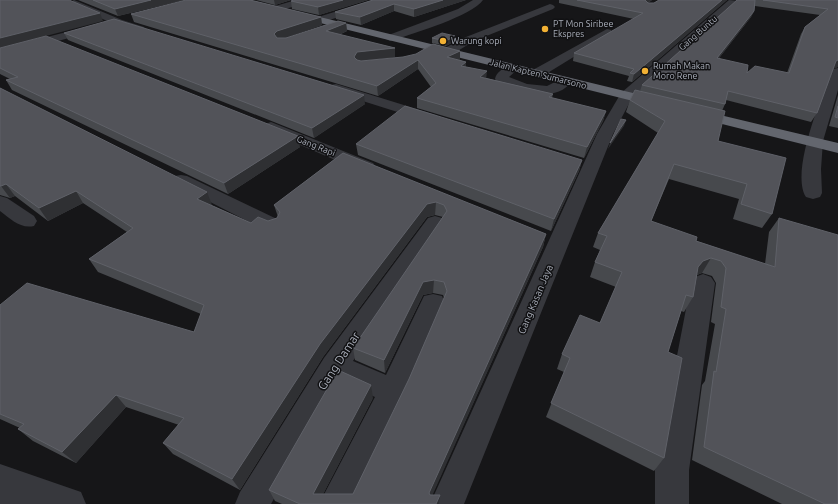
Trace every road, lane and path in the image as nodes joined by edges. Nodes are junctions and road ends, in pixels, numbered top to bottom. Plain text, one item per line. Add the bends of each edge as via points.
1 (239, 0) edge
2 (306, 0) edge
3 (383, 0) edge
4 (478, 0) edge
5 (733, 1) edge
6 (72, 2) edge
7 (550, 7) dead end
8 (275, 9) junction
9 (133, 18) edge
10 (118, 22) junction
11 (318, 26) junction
12 (607, 32) edge
13 (156, 33) edge
14 (390, 38) junction
15 (51, 39) junction
16 (0, 42) edge
17 (73, 47) edge
18 (431, 48) junction
19 (14, 49) junction
20 (0, 52) edge
21 (447, 52) junction
22 (418, 56) edge
23 (513, 68) junction
24 (838, 72) edge
25 (536, 74) junction
26 (566, 81) junction
27 (324, 85) edge
28 (626, 96) junction
29 (671, 107) edge
30 (686, 110) edge
31 (256, 121) edge
32 (446, 122) edge
33 (814, 142) junction
34 (838, 148) edge
35 (164, 172) edge
36 (381, 172) edge
37 (813, 194) dead end
38 (0, 202) edge
39 (27, 221) dead end
40 (435, 223) dead end
41 (272, 225) edge
42 (703, 284) dead end
43 (433, 303) dead end
44 (334, 366) junction
45 (393, 391) junction
46 (7, 491) edge
47 (69, 504) edge
48 (252, 504) edge
49 (336, 504) edge
50 (448, 504) edge
51 (672, 504) edge

1 - 8 highway, Jalan Kapten Sumarsono
2 - 8 street
3 - 11 street
4 - 14 street via 461,11
5 - 28 street, Gang Buntu
6 - 10 street
7 - 21 street
8 - 11 highway, Jalan Kapten Sumarsono
9 - 10 street
10 - 13 street
10 - 15 street
11 - 14 highway, Jalan Kapten Sumarsono via 337,25
12 - 25 street
14 - 18 highway, Jalan Kapten Sumarsono
15 - 17 street
15 - 19 street
16 - 19 street
18 - 21 highway, Jalan Kapten Sumarsono
18 - 22 street
19 - 20 street
21 - 23 highway, Jalan Kapten Sumarsono
23 - 25 highway, Jalan Kapten Sumarsono
23 - 26 street via 502,76 502,79 518,86 551,90
24 - 33 street
25 - 26 highway, Jalan Kapten Sumarsono
26 - 28 highway, Jalan Kapten Sumarsono
27 - 32 street
28 - 29 highway, Jalan Kapten Sumarsono
28 - 50 street, Gang Kasan Jaya via 605,134 583,164
30 - 33 highway
31 - 36 street, Gang Rapi
33 - 34 highway
33 - 37 street
35 - 41 street
38 - 39 street
40 - 44 street, Gang Damar
42 - 51 street via 672,470
43 - 45 street
44 - 45 street
44 - 48 street, Gang Damar
45 - 49 street
46 - 47 street

